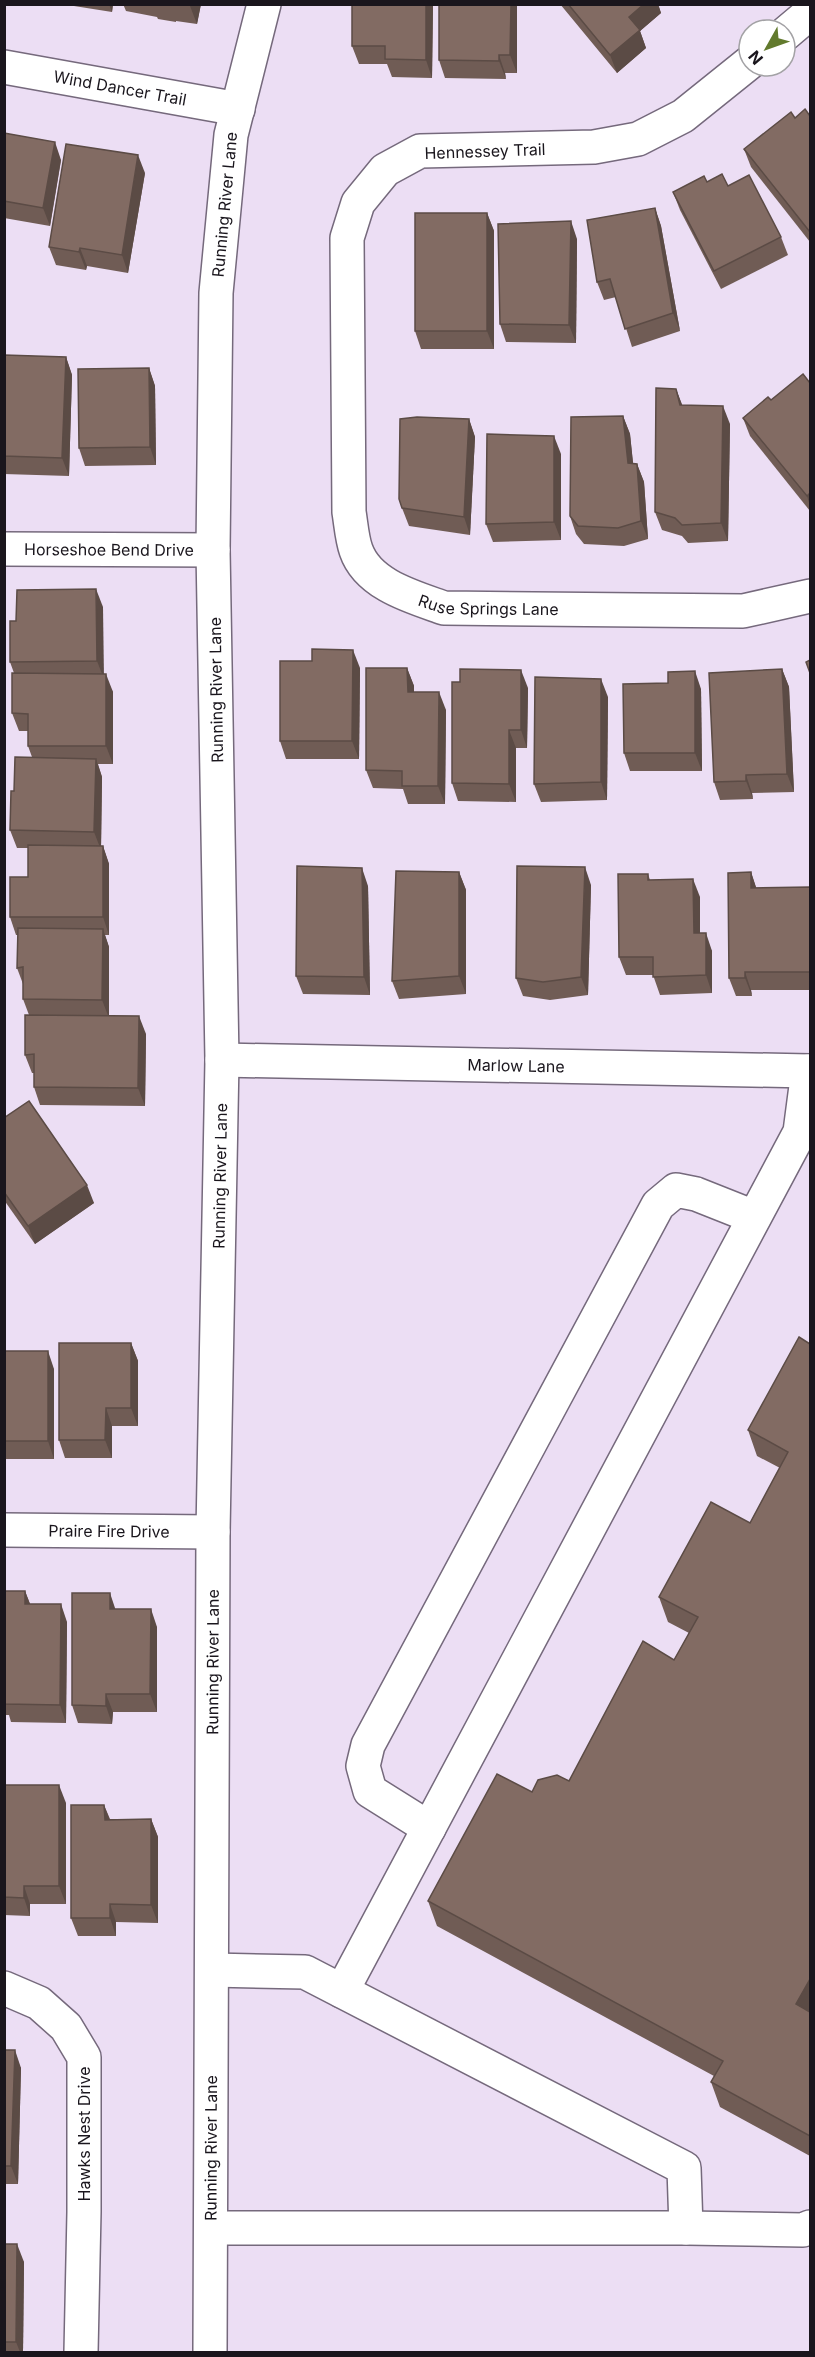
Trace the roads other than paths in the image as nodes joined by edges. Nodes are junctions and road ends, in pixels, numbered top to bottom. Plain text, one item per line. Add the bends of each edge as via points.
1 (264, 4) edge
2 (810, 13) edge
3 (797, 24) edge
4 (4, 67) edge
5 (737, 73) edge
6 (238, 109) junction
7 (347, 380) joint
8 (4, 549) edge
9 (213, 550) junction
10 (810, 596) edge
11 (222, 1060) junction
12 (809, 1071) edge
13 (754, 1217) junction
14 (4, 1530) edge
15 (213, 1532) junction
16 (429, 1828) junction
17 (212, 1970) junction
18 (4, 1988) edge
19 (342, 1991) junction
20 (810, 2227) edge
21 (211, 2228) junction
22 (686, 2228) junction
23 (81, 2352) edge
24 (210, 2352) edge

1 - 6 street, Running River Lane
2 - 3 street
4 - 6 street, Wind Dancer Trail
5 - 7 street, Hennessey Trail via 683,116 638,139 594,147 420,152 385,170 358,203 347,238
6 - 9 street, Running River Lane via 231,135 216,293
7 - 10 street, Ruse Springs Lane via 349,512 356,551 374,576 404,594 444,608 743,611
8 - 9 street, Horseshoe Bend Drive
9 - 11 street, Running River Lane
11 - 12 street, Marlow Lane
11 - 15 street, Running River Lane
12 - 13 street via 800,1132
13 - 16 street
13 - 16 street via 676,1190 658,1205 368,1745 363,1766 370,1791
14 - 15 street, Praire Fire Drive
15 - 17 street, Running River Lane
16 - 19 street
17 - 19 street via 305,1972
17 - 21 street, Running River Lane
18 - 23 street, Hawks Nest Drive via 39,2003 66,2027 84,2057
19 - 22 street via 684,2168
20 - 22 street
21 - 22 street
21 - 24 street, Running River Lane

